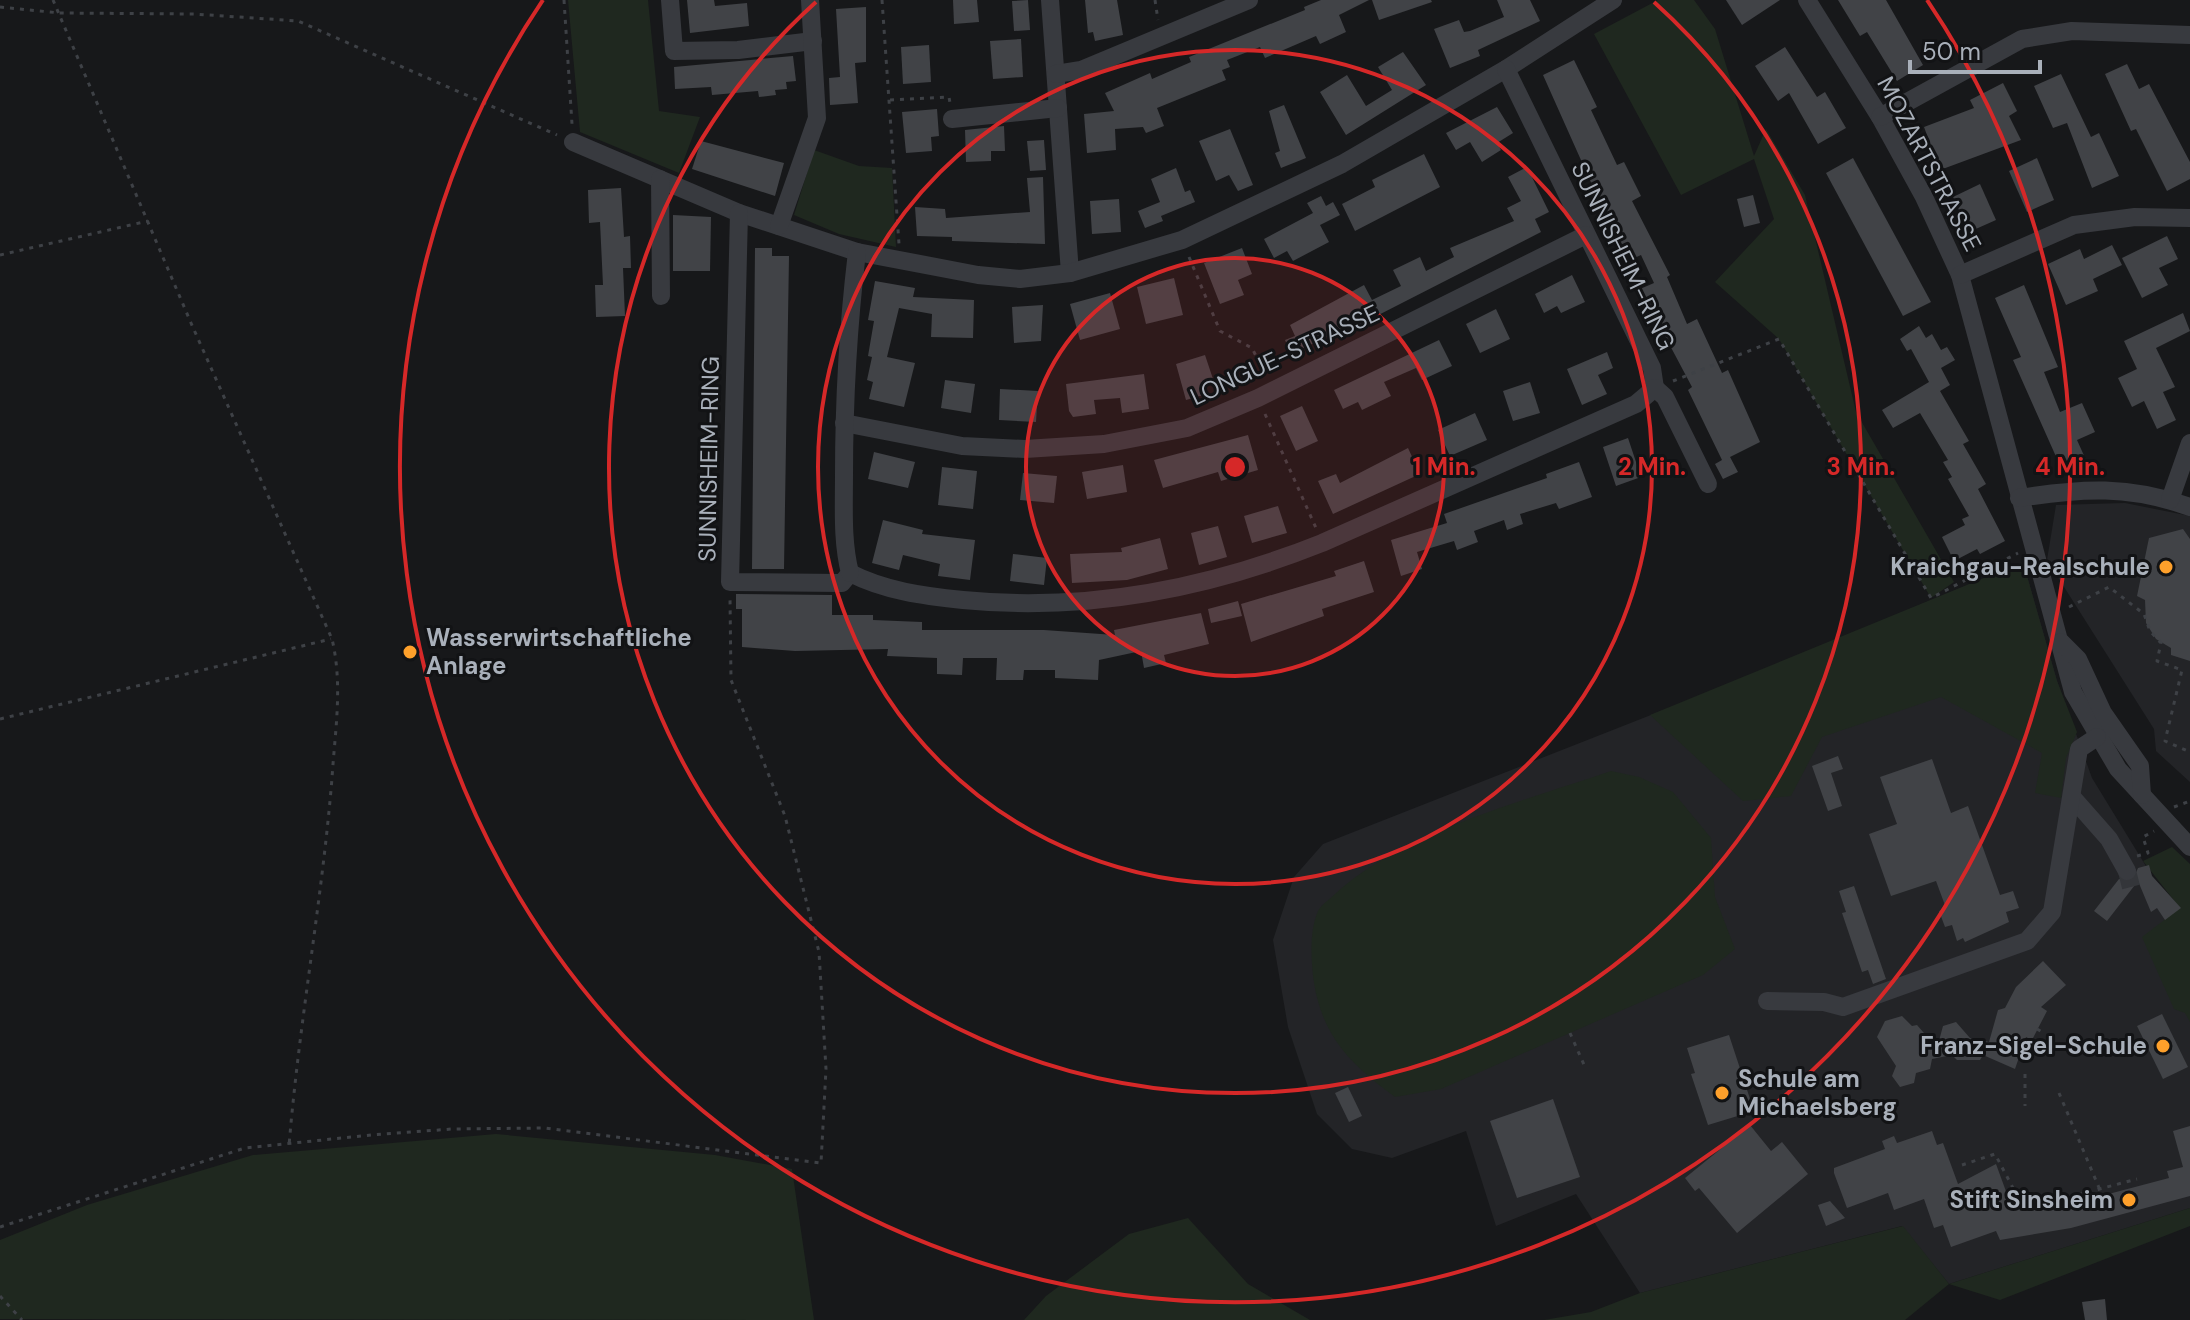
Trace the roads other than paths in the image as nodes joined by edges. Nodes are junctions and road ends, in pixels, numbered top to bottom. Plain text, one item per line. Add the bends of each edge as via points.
1 (670, 0) edge
2 (810, 0) edge
3 (1050, 0) edge
4 (1249, 0) edge
5 (1577, 0) edge
6 (1613, 0) edge
7 (1807, 0) edge
8 (1585, 18) junction
9 (2190, 35) edge
10 (813, 41) junction
11 (1506, 69) junction
12 (1056, 74) junction
13 (1058, 108) junction
14 (1880, 117) junction
15 (952, 119) road end
16 (573, 142) road end
17 (660, 179) junction
18 (739, 213) junction
19 (2190, 218) edge
20 (779, 226) junction
21 (1586, 235) junction
22 (857, 252) junction
23 (1070, 273) junction
24 (1960, 275) junction
25 (661, 296) dead end
26 (1655, 388) junction
27 (844, 423) junction
28 (2190, 443) edge
29 (1708, 484) dead end
30 (2019, 498) junction
31 (2170, 500) junction
32 (2190, 507) edge
33 (850, 573) junction
34 (2058, 639) junction
35 (2097, 737) junction
36 (2142, 795) junction
37 (2072, 797) junction
38 (2190, 847) edge
39 (2130, 864) tunnel mouth
40 (1767, 1001) dead end

1 - 10 street via 674,51
2 - 10 street
3 - 12 street
4 - 12 street via 1081,70
5 - 8 street
6 - 8 street
7 - 14 street, MOZARTSTRASSE
8 - 11 street
9 - 14 street via 2072,31 2022,39
10 - 20 street via 817,118
11 - 21 street, SUNNISHEIM-RING
11 - 23 street via 1342,164 1182,240
12 - 13 street
13 - 15 street
13 - 23 street
14 - 24 street, MOZARTSTRASSE
16 - 17 street
17 - 18 street
17 - 25 street
18 - 20 street
18 - 33 street, SUNNISHEIM-RING via 730,582 842,583
19 - 24 street via 2135,217 2074,225
20 - 22 street
21 - 26 street, SUNNISHEIM-RING via 1652,368
21 - 27 street, LONGUE-STRASSE via 1187,428 1104,444 1025,449 962,446
22 - 23 street via 1020,279
22 - 27 street
24 - 30 street, MOZARTSTRASSE
26 - 29 street via 1665,397
26 - 33 street, SUNNISHEIM-RING via 1636,404 1322,543 1181,589 1098,601 1004,604 922,596 871,584
27 - 33 street via 844,546
28 - 31 street
30 - 31 street via 2075,489 2122,490
30 - 34 street, MOZARTSTRASSE
31 - 32 street
34 - 35 street, MOZARTSTRASSE via 2073,692
34 - 36 street via 2078,659 2103,713 2140,766
35 - 36 street, MOZARTSTRASSE
35 - 37 street via 2079,749
36 - 38 street, MOZARTSTRASSE
37 - 39 street
37 - 40 street via 2052,912 2027,941 1843,1007

